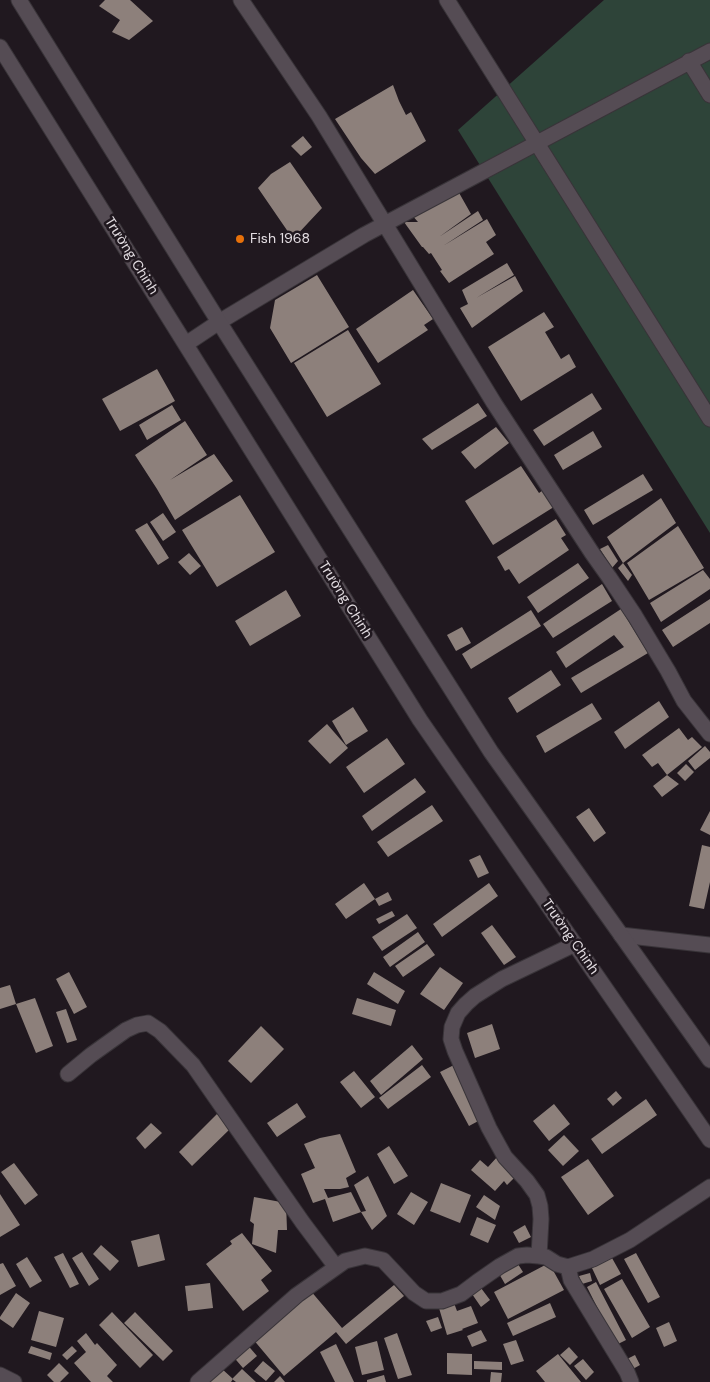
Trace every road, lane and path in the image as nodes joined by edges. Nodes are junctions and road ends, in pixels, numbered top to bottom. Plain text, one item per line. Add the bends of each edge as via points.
1 (19, 0) edge
2 (241, 0) edge
3 (447, 0) edge
4 (0, 47) edge
5 (710, 50) edge
6 (689, 61) junction
7 (710, 95) edge
8 (536, 142) junction
9 (386, 224) junction
10 (219, 322) junction
11 (186, 344) junction
12 (710, 419) edge
13 (710, 734) edge
14 (621, 935) junction
15 (575, 944) junction
16 (710, 945) edge
17 (710, 1060) edge
18 (68, 1074) dead end
19 (710, 1140) edge
20 (710, 1187) edge
21 (539, 1256) junction
22 (336, 1267) junction
23 (568, 1267) junction
24 (0, 1375) edge
25 (14, 1382) edge
26 (198, 1382) edge
27 (631, 1382) edge

1 - 10 street
2 - 9 street
3 - 8 street
4 - 11 street, Trường Chinh
5 - 6 street
6 - 7 street
6 - 8 street
8 - 9 street
8 - 12 street
9 - 10 street
9 - 13 street via 499,411 635,616 684,701
10 - 11 street
10 - 14 street via 491,752
11 - 15 street, Trường Chinh via 420,720
14 - 16 street
14 - 17 street
15 - 19 street, Trường Chinh
15 - 21 street via 502,979 475,996 458,1013 452,1027 455,1052 489,1128 505,1157 537,1195 541,1219
18 - 22 street via 126,1030 148,1023 160,1031 193,1065
20 - 23 street via 630,1240 593,1259
21 - 22 street via 518,1256 462,1294 442,1301 426,1301 414,1293 383,1260 365,1256 345,1260
21 - 23 street
22 - 26 street via 297,1295
23 - 27 street via 571,1280
24 - 25 street

